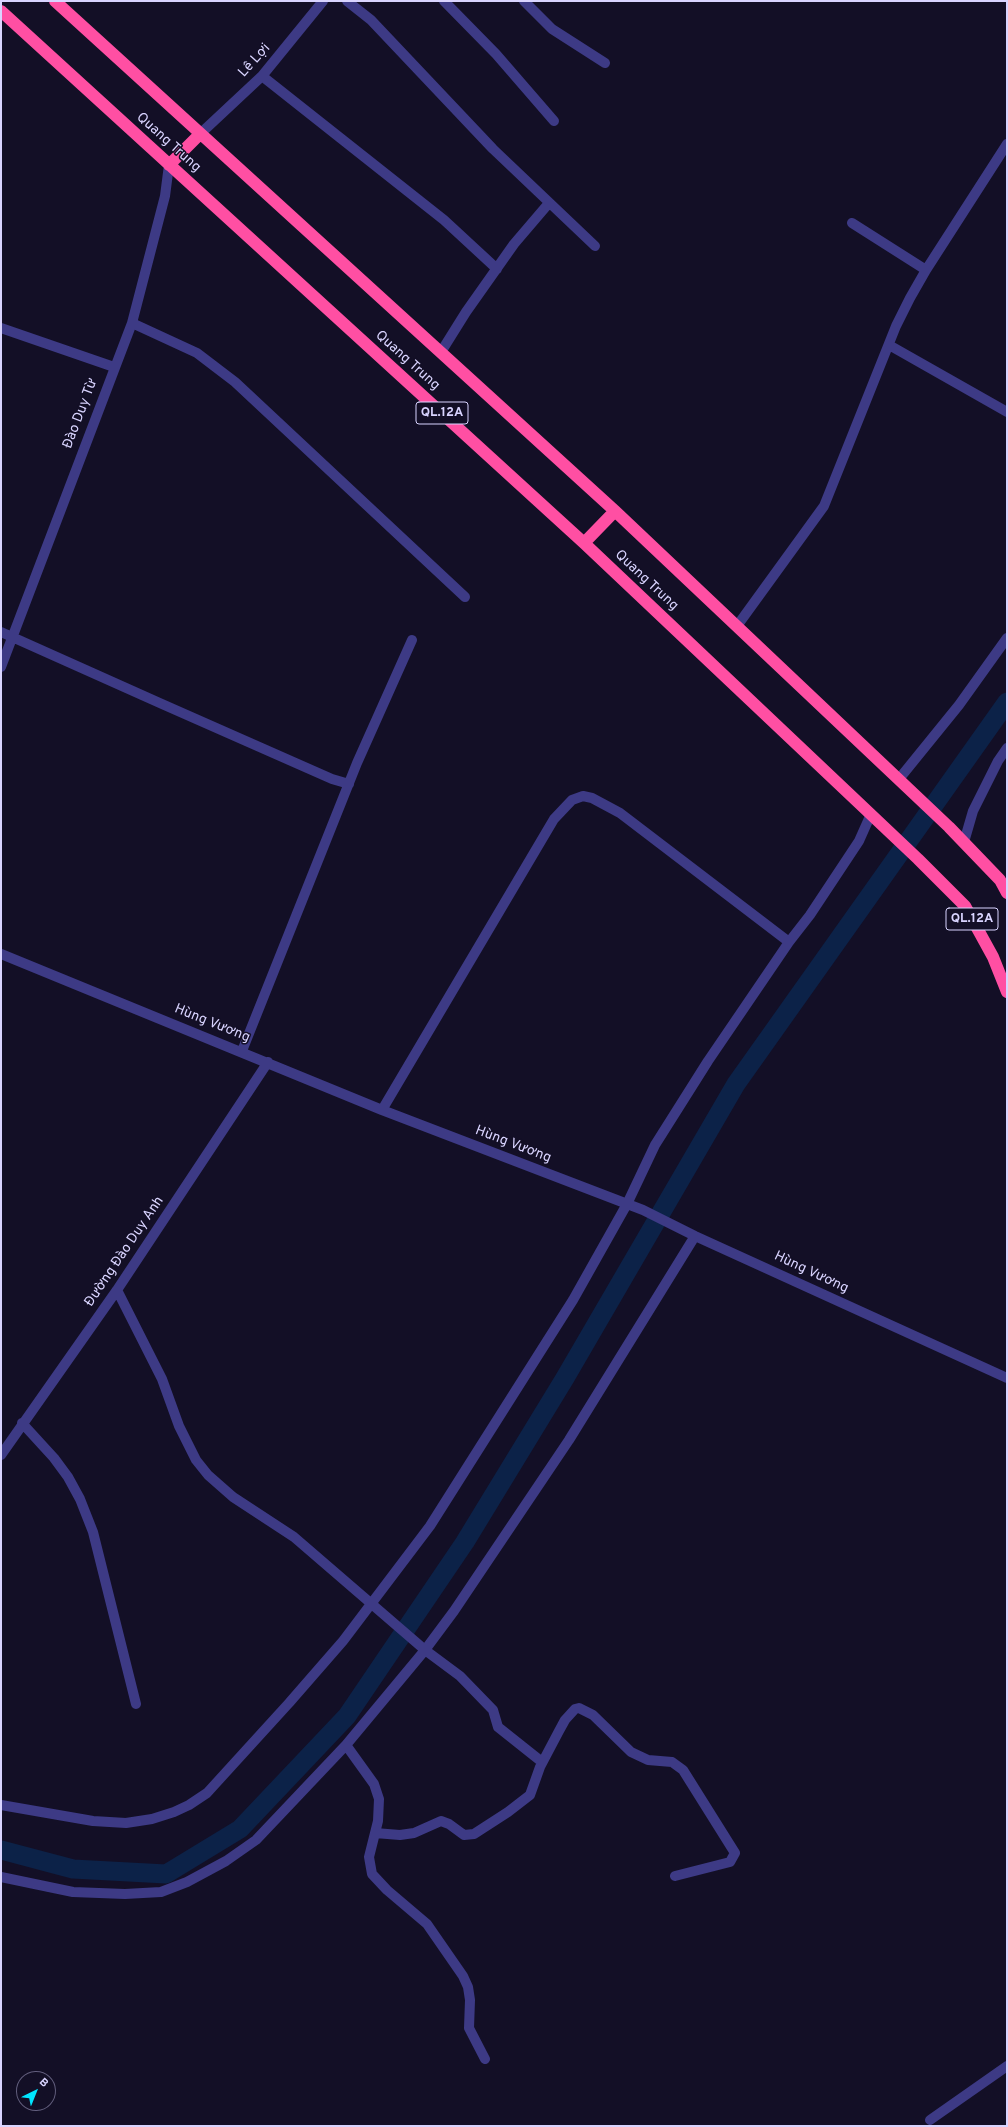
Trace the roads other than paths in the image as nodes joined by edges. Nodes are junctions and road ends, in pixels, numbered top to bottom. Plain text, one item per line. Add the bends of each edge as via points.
1 (56, 1) edge
2 (323, 1) edge
3 (347, 1) edge
4 (444, 1) edge
5 (524, 1) edge
6 (1, 11) edge
7 (605, 63) dead end
8 (262, 76) junction
9 (554, 121) dead end
10 (200, 134) junction
11 (1007, 144) edge
12 (169, 165) junction
13 (549, 203) junction
14 (852, 223) dead end
15 (595, 246) dead end
16 (497, 269) junction
17 (926, 270) junction
18 (132, 323) junction
19 (1, 328) edge
20 (889, 345) junction
21 (441, 352) junction
22 (114, 367) junction
23 (1007, 412) edge
24 (615, 511) junction
25 (584, 543) junction
26 (465, 597) dead end
27 (737, 626) junction
28 (1, 632) edge
29 (12, 638) junction
30 (1007, 638) edge
31 (412, 640) dead end
32 (1, 667) edge
33 (1007, 748) edge
34 (899, 779) junction
35 (349, 784) junction
36 (874, 817) junction
37 (964, 842) junction
38 (1007, 893) edge
39 (789, 942) junction
40 (1, 954) edge
41 (1007, 992) edge
42 (242, 1051) junction
43 (268, 1062) junction
44 (382, 1110) junction
45 (627, 1204) junction
46 (691, 1234) junction
47 (117, 1290) junction
48 (1007, 1378) edge
49 (22, 1423) junction
50 (1, 1455) edge
51 (375, 1605) junction
52 (423, 1648) junction
53 (136, 1704) dead end
54 (346, 1746) junction
55 (542, 1762) junction
56 (1, 1805) edge
57 (375, 1833) junction
58 (675, 1876) dead end
59 (1, 1878) edge
60 (485, 2059) dead end
61 (1007, 2066) edge
62 (930, 2120) dead end

1 - 10 highway, Quang Trung / QL.12A
2 - 8 street, Lê Lợi
3 - 13 street via 372,20 493,149
4 - 9 street via 496,54
5 - 7 street via 552,29
6 - 12 highway, Quang Trung / QL.12A
8 - 10 street, Lê Lợi
8 - 16 street via 444,220
10 - 12 highway
10 - 21 highway, Quang Trung / QL.12A
11 - 17 street
12 - 18 street, Đào Duy Từ via 165,196
12 - 25 highway, Quang Trung / QL.12A
13 - 15 street
13 - 16 street via 514,244
14 - 17 street
16 - 21 street
17 - 20 street via 896,326
18 - 22 street, Đào Duy Từ
18 - 26 street via 197,353 235,382
19 - 22 street
20 - 23 street
20 - 27 street via 827,501
21 - 24 highway, Quang Trung / QL.12A
22 - 29 street, Đào Duy Từ
24 - 25 highway
24 - 27 highway, Quang Trung / QL.12A
25 - 36 highway, Quang Trung / QL.12A
27 - 34 highway, Quang Trung / QL.12A
28 - 29 street
29 - 32 street, Đào Duy Từ
29 - 35 street via 332,779
30 - 34 street
31 - 35 street
33 - 37 street via 973,811
34 - 37 highway, Quang Trung / QL.12A
35 - 42 street
36 - 39 street
36 - 41 highway, QL.12A via 965,906 993,957
37 - 38 highway, QL.12A via 1000,880
39 - 44 street via 620,813 592,798 583,796 572,800 550,826
39 - 45 street via 654,1146
40 - 42 street, Hùng Vương
42 - 43 street, Hùng Vương
43 - 44 street, Hùng Vương
43 - 47 street, Đường Đào Duy Anh
44 - 45 street, Hùng Vương
45 - 46 street, Hùng Vương
45 - 51 street via 573,1300 430,1526
46 - 48 street, Hùng Vương
46 - 52 street via 568,1440 454,1612
47 - 49 street, Đường Đào Duy Anh
47 - 51 street via 162,1380 179,1426 196,1460 208,1475 233,1497 294,1537
49 - 50 street, Đường Đào Duy Anh
49 - 53 street via 58,1463 80,1499 93,1532
51 - 52 street
51 - 56 street via 223,1776 207,1793 189,1805 152,1819 126,1823 93,1822
52 - 54 street
52 - 55 street via 460,1676 493,1710 498,1727
54 - 57 street via 376,1789 379,1809
54 - 59 street via 248,1847 187,1882 161,1892 73,1892
55 - 57 street via 530,1795 474,1834 464,1835 441,1821 400,1835
55 - 58 street via 565,1720 579,1708 593,1715 637,1756 648,1760 672,1762 683,1770 735,1855 730,1862
57 - 60 street via 369,1857 372,1874 428,1924 463,1976 470,2000 469,2028
61 - 62 street

